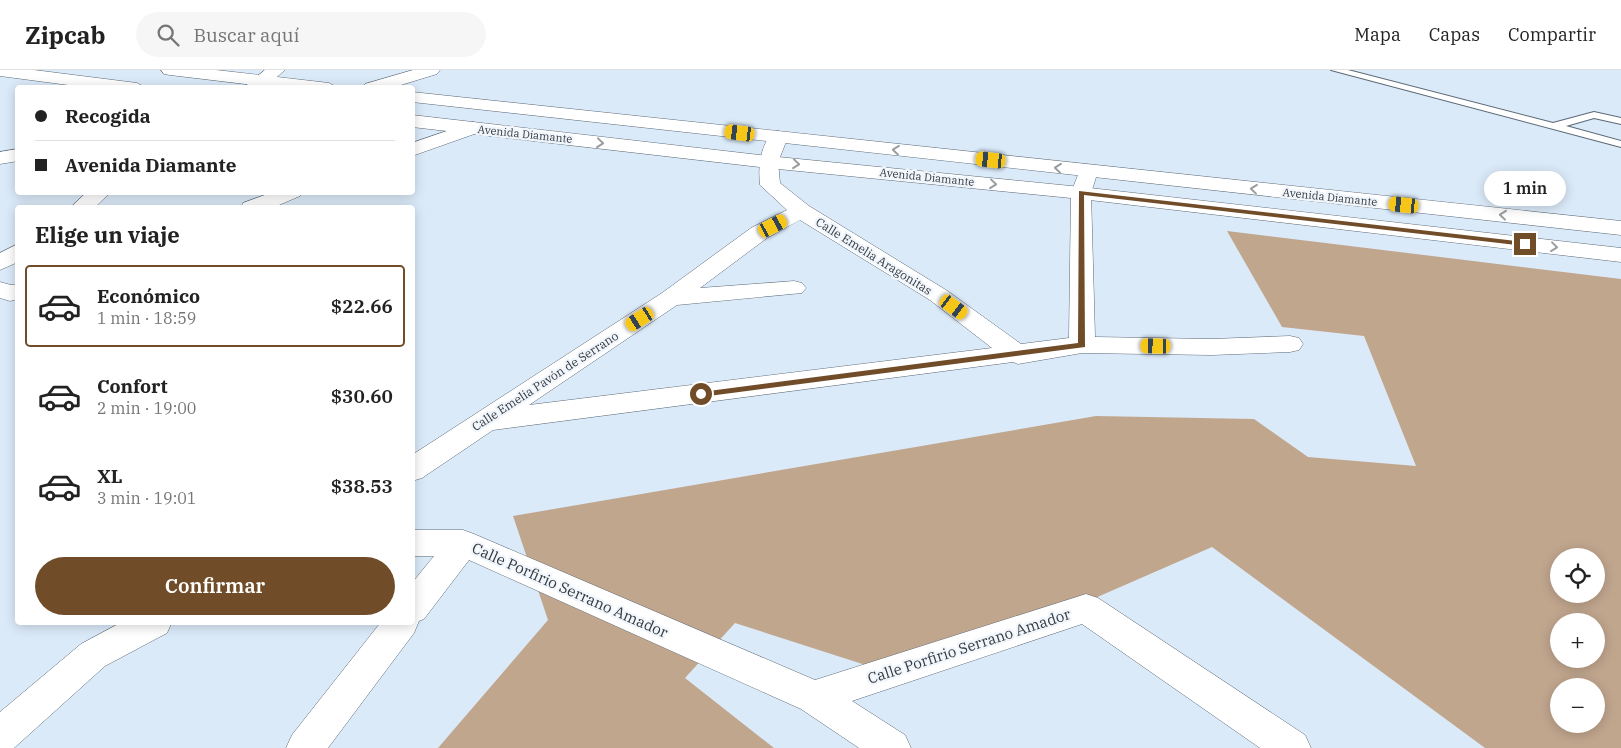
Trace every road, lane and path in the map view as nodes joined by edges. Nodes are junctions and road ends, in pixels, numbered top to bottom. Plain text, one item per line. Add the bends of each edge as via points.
1 (170, 70) edge
2 (431, 70) edge
3 (1336, 70) edge
4 (0, 71) edge
5 (263, 79) edge
6 (113, 85) edge
7 (307, 85) edge
8 (381, 85) edge
9 (415, 97) edge
10 (1619, 119) edge
11 (415, 121) edge
12 (1554, 126) junction
13 (473, 128) junction
14 (778, 137) junction
15 (1621, 144) edge
16 (415, 149) edge
17 (15, 156) edge
18 (0, 158) edge
19 (768, 162) junction
20 (1085, 182) junction
21 (97, 195) edge
22 (285, 195) edge
23 (84, 205) edge
24 (259, 205) edge
25 (801, 211) junction
26 (1621, 228) edge
27 (15, 253) edge
28 (1621, 255) edge
29 (0, 263) edge
30 (794, 288) dead end
31 (671, 298) junction
32 (1290, 344) dead end
33 (1082, 345) junction
34 (1018, 355) junction
35 (483, 422) junction
36 (415, 468) edge
37 (415, 543) edge
38 (463, 543) junction
39 (415, 605) edge
40 (149, 625) edge
41 (400, 625) edge
42 (814, 697) junction
43 (0, 736) edge
44 (305, 748) edge
45 (892, 748) edge
46 (1292, 748) edge

1 - 5 street
2 - 8 street
3 - 12 lane
4 - 6 street
5 - 7 street
9 - 14 street, Avenida Diamante
10 - 12 lane via 1594,115
11 - 13 street, Avenida Diamante
12 - 15 lane
13 - 16 street
13 -> 19 street, Avenida Diamante
14 - 19 street
20 -> 14 street, Avenida Diamante
17 - 18 street
19 -> 20 street, Avenida Diamante
19 - 25 street via 770,186
26 -> 20 street, Avenida Diamante
20 -> 28 street, Avenida Diamante
20 - 33 street
21 - 23 street
22 - 24 street
25 - 31 street, Calle Emelia Pavón de Serrano via 759,233
25 - 34 street, Calle Emelia Aragonitas via 938,296
27 - 29 street
30 - 31 street
31 - 35 street, Calle Emelia Pavón de Serrano
32 - 33 street via 1212,347
33 - 34 street
34 - 35 street
35 - 36 street, Calle Emelia Pavón de Serrano
37 - 38 street, Calle Porfirio Serrano Amador
38 - 39 street, Calle Porfirio Serrano Amador
38 - 42 street, Calle Porfirio Serrano Amador
40 - 43 street via 93,655
41 - 44 street
42 - 45 street, Calle Porfirio Serrano Amador
42 - 46 street, Calle Porfirio Serrano Amador via 1086,608

